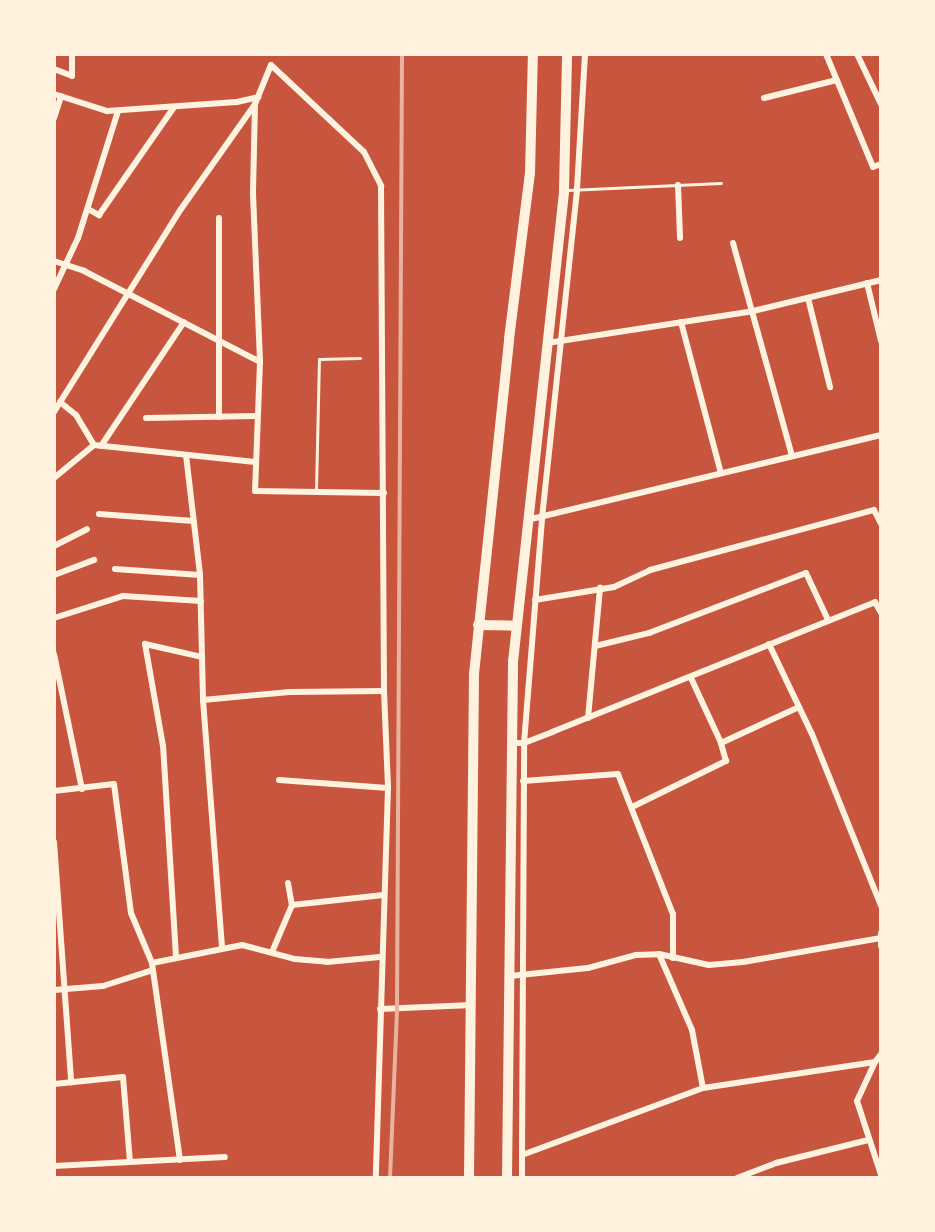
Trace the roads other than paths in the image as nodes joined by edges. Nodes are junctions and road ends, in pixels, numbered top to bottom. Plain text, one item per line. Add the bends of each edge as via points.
1 (72, 54) edge
2 (268, 54) edge
3 (533, 54) edge
4 (567, 54) edge
5 (585, 54) edge
6 (826, 54) edge
7 (857, 54) edge
8 (271, 65) junction
9 (54, 69) edge
10 (837, 80) junction
11 (57, 95) edge
12 (764, 98) dead end
13 (257, 100) junction
14 (881, 104) edge
15 (174, 107) junction
16 (118, 111) junction
17 (54, 118) edge
18 (881, 164) edge
19 (721, 183) dead end
20 (678, 185) junction
21 (577, 189) junction
22 (564, 190) junction
23 (88, 209) junction
24 (219, 218) dead end
25 (680, 238) dead end
26 (733, 243) dead end
27 (54, 261) edge
28 (66, 265) junction
29 (881, 280) edge
30 (867, 283) junction
31 (54, 289) edge
32 (127, 293) junction
33 (808, 298) junction
34 (753, 311) junction
35 (184, 322) junction
36 (681, 322) junction
37 (217, 339) junction
38 (562, 341) junction
39 (881, 341) edge
40 (545, 343) junction
41 (360, 358) dead end
42 (260, 362) junction
43 (830, 387) dead end
44 (60, 402) junction
45 (54, 412) edge
46 (257, 416) junction
47 (219, 417) junction
48 (146, 418) dead end
49 (881, 435) edge
50 (97, 446) junction
51 (186, 455) junction
52 (792, 456) junction
53 (255, 462) junction
54 (721, 473) junction
55 (54, 478) edge
56 (384, 493) junction
57 (316, 494) junction
58 (99, 514) dead end
59 (542, 518) junction
60 (527, 520) junction
61 (194, 521) junction
62 (881, 524) edge
63 (87, 529) dead end
64 (54, 546) edge
65 (94, 560) dead end
66 (115, 569) dead end
67 (54, 575) edge
68 (200, 575) junction
69 (600, 588) junction
70 (535, 600) junction
71 (201, 601) junction
72 (881, 613) edge
73 (54, 618) edge
74 (828, 620) junction
75 (478, 625) junction
76 (517, 626) junction
77 (769, 644) junction
78 (595, 646) junction
79 (54, 654) edge
80 (202, 657) junction
81 (691, 678) junction
82 (384, 691) junction
83 (203, 700) junction
84 (799, 707) junction
85 (588, 718) junction
86 (510, 743) junction
87 (524, 743) junction
88 (721, 743) junction
89 (279, 780) dead end
90 (523, 781) junction
91 (388, 788) junction
92 (82, 789) junction
93 (54, 791) edge
94 (632, 807) junction
95 (54, 842) edge
96 (288, 883) dead end
97 (383, 895) junction
98 (292, 905) junction
99 (881, 906) edge
100 (881, 936) edge
101 (881, 946) edge
102 (222, 948) junction
103 (272, 952) junction
104 (659, 954) junction
105 (176, 957) junction
106 (380, 957) junction
107 (673, 958) junction
108 (152, 967) junction
109 (510, 976) junction
110 (525, 976) junction
111 (65, 989) junction
112 (54, 990) edge
113 (472, 1005) junction
114 (380, 1009) junction
115 (881, 1054) edge
116 (875, 1062) junction
117 (71, 1082) junction
118 (54, 1084) edge
119 (703, 1088) junction
120 (868, 1140) junction
121 (522, 1155) junction
122 (225, 1157) dead end
123 (180, 1160) junction
124 (130, 1162) junction
125 (54, 1166) edge
126 (881, 1175) edge
127 (376, 1178) edge
128 (469, 1178) edge
129 (507, 1178) edge
130 (522, 1178) edge
131 (737, 1178) edge

1 - 9 street via 72,76
2 - 8 street
3 - 75 main road via 530,173
4 - 22 main road
5 - 21 street
6 - 10 street
7 - 14 street
8 - 13 street
8 - 56 street via 364,152 381,186
10 - 12 street
10 - 18 street via 873,167
11 - 16 street
11 - 17 street
13 - 15 street
13 - 32 street
13 - 42 street via 253,194
15 - 16 street
15 - 23 street via 99,215
16 - 23 street
19 - 20 lane
20 - 21 lane
20 - 25 street
21 - 22 lane
21 - 38 street
22 - 40 main road
23 - 28 street
24 - 37 street
26 - 34 street
27 - 28 street
28 - 31 street
28 - 32 street
29 - 30 street
30 - 33 street
30 - 39 street
32 - 35 street
32 - 44 street
33 - 34 street
33 - 43 street
34 - 36 street
34 - 52 street
35 - 37 street
35 - 50 street
36 - 38 street
36 - 54 street
37 - 42 street
37 - 47 street
38 - 40 street
38 - 59 street
40 - 60 main road
41 - 57 lane via 319,359
42 - 46 street
44 - 45 street
44 - 50 street
46 - 47 street
46 - 53 street
47 - 48 street
49 - 52 street
50 - 51 street
50 - 55 street
51 - 53 street
51 - 61 street
52 - 54 street
53 - 57 street via 256,493
54 - 59 street
56 - 57 street
56 - 82 street
58 - 61 street
59 - 60 street
59 - 70 street
60 - 76 main road
61 - 68 street
62 - 69 street via 874,510
63 - 64 street
65 - 67 street
66 - 68 street
68 - 71 street
69 - 70 street
69 - 78 street
70 - 87 street
71 - 73 street via 123,596
71 - 80 street
72 - 74 street via 875,602
74 - 77 street
74 - 78 street via 806,573 649,633
75 - 76 main road
75 - 113 main road
76 - 86 main road
77 - 81 street
77 - 84 street
78 - 85 street
79 - 92 street
80 - 83 street
80 - 105 street via 145,644 163,746
81 - 85 street
81 - 88 street
82 - 83 street
82 - 91 street
83 - 102 street
84 - 88 street
84 - 99 street
85 - 87 street
86 - 87 street
86 - 109 main road
87 - 90 street
88 - 94 street via 726,761
89 - 91 street
90 - 94 street via 618,774
90 - 110 street
91 - 97 street
92 - 93 street
92 - 108 street via 114,784 131,913
94 - 107 street via 673,914
95 - 111 street
96 - 98 street
97 - 98 street
97 - 106 street
98 - 103 street
100 - 101 street
100 - 107 street via 720,964
102 - 103 street via 242,945
102 - 105 street
103 - 106 street via 327,962
104 - 107 street
104 - 110 street
104 - 119 street via 692,1030
105 - 108 street
106 - 114 street
108 - 111 street via 103,986
108 - 123 street
109 - 110 street
109 - 129 main road
110 - 121 street
111 - 112 street
111 - 117 street
113 - 114 street
113 - 128 main road
114 - 127 street
115 - 116 street
116 - 119 street
116 - 120 street via 857,1101
117 - 118 street
117 - 124 street via 123,1077
119 - 121 street
120 - 126 street
120 - 131 street
121 - 130 street
122 - 123 street
123 - 124 street
124 - 125 street

